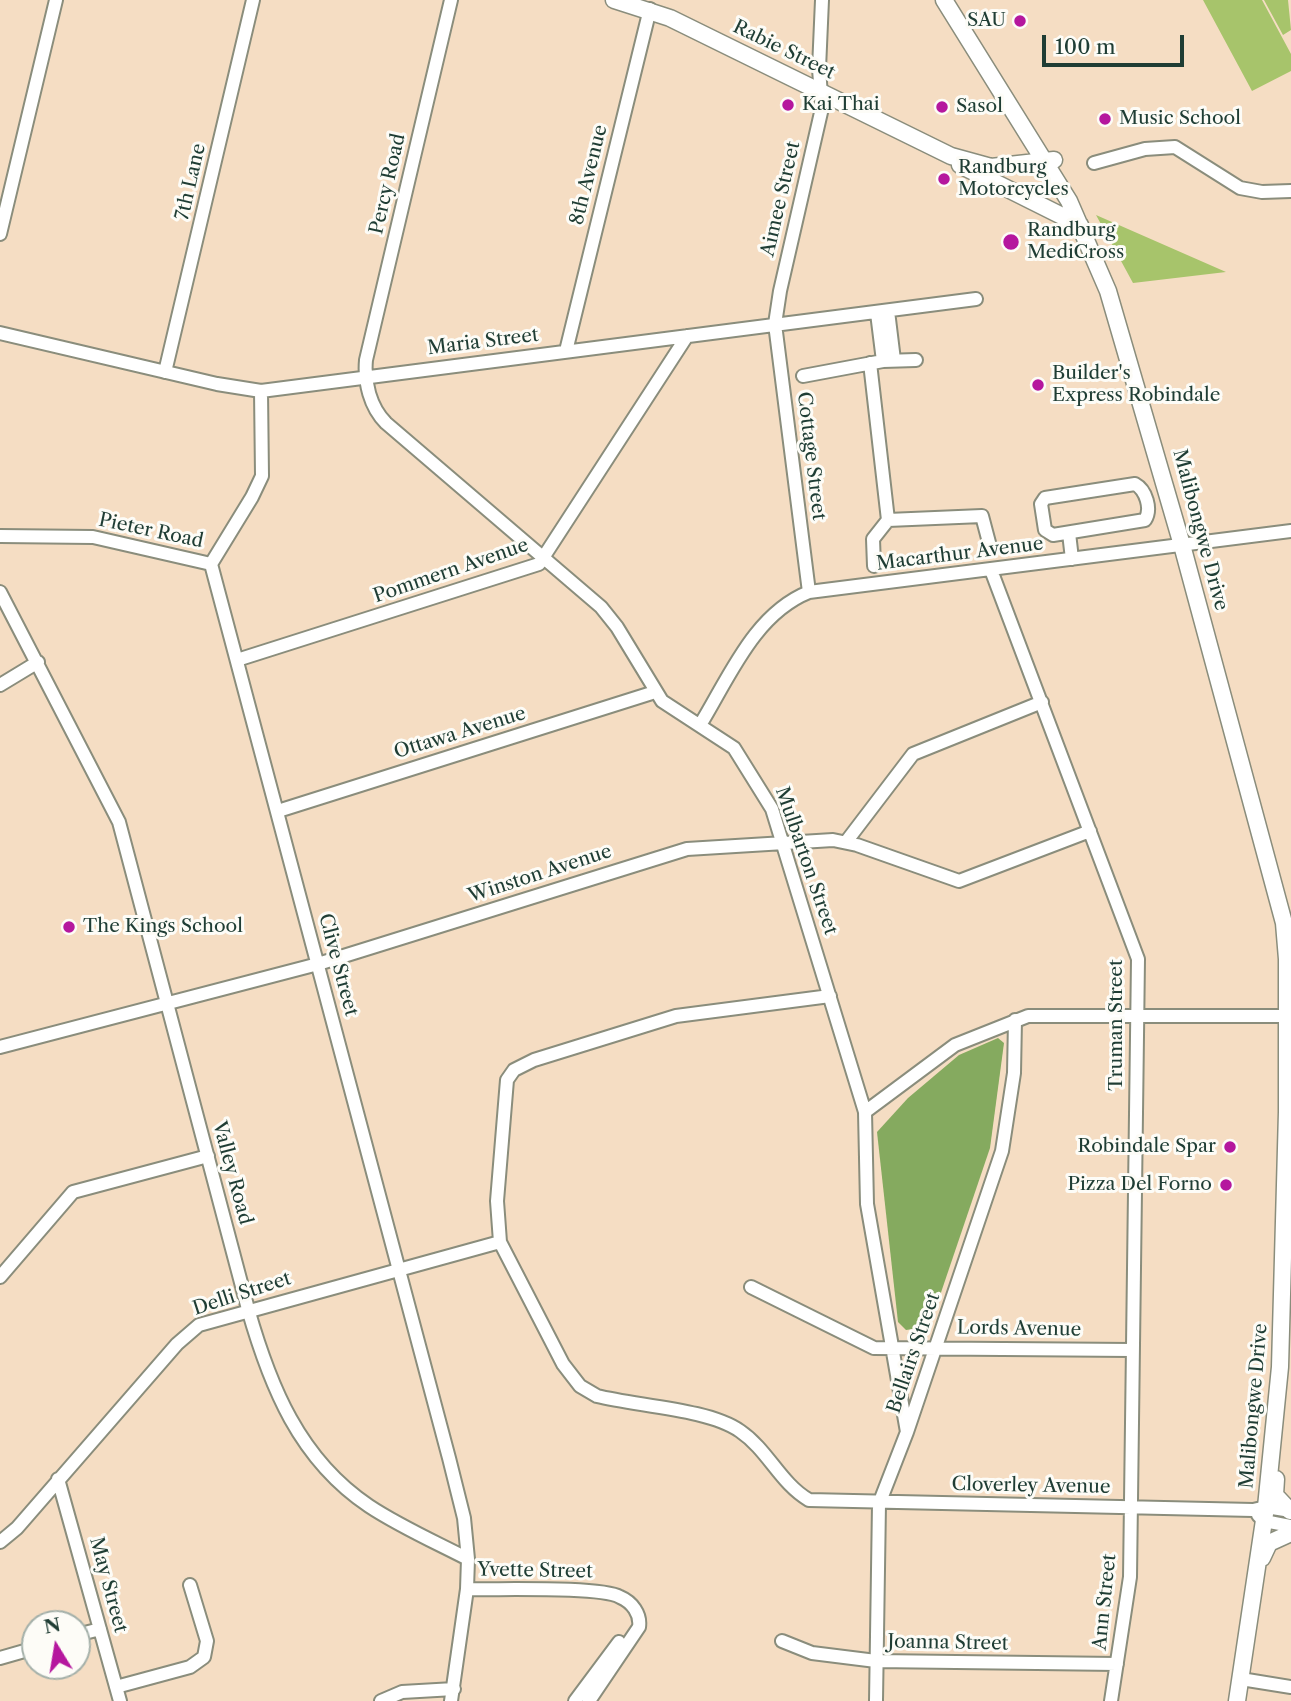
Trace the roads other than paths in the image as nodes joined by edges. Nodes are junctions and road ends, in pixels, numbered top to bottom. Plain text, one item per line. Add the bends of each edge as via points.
1 (56, 0) edge
2 (253, 0) edge
3 (452, 0) edge
4 (614, 0) edge
5 (822, 0) edge
6 (944, 0) edge
7 (950, 0) edge
8 (650, 9) junction
9 (821, 91) junction
10 (951, 156) junction
11 (1049, 160) junction
12 (1094, 163) dead end
13 (1291, 191) edge
14 (1080, 225) junction
15 (0, 234) edge
16 (976, 299) dead end
17 (882, 312) junction
18 (775, 324) junction
19 (0, 333) edge
20 (687, 336) junction
21 (566, 351) junction
22 (916, 360) dead end
23 (882, 361) junction
24 (165, 372) junction
25 (803, 376) dead end
26 (365, 377) junction
27 (261, 391) junction
28 (888, 520) junction
29 (1291, 531) edge
30 (1069, 533) junction
31 (0, 536) edge
32 (1185, 545) junction
33 (991, 551) dead end
34 (544, 559) junction
35 (1072, 559) junction
36 (211, 564) junction
37 (874, 566) dead end
38 (991, 570) junction
39 (0, 592) edge
40 (809, 592) junction
41 (237, 660) junction
42 (37, 662) junction
43 (0, 685) edge
44 (655, 692) junction
45 (1042, 702) junction
46 (699, 725) junction
47 (278, 811) junction
48 (1090, 831) junction
49 (781, 841) junction
50 (846, 842) junction
51 (1291, 926) edge
52 (318, 964) junction
53 (830, 996) junction
54 (167, 1003) junction
55 (1138, 1016) junction
56 (1289, 1016) edge
57 (1015, 1020) junction
58 (0, 1048) edge
59 (1289, 1105) edge
60 (865, 1112) junction
61 (208, 1156) junction
62 (499, 1242) junction
63 (398, 1270) junction
64 (0, 1277) edge
65 (751, 1287) dead end
66 (248, 1310) junction
67 (1287, 1315) edge
68 (891, 1347) junction
69 (936, 1348) junction
70 (1132, 1350) junction
71 (1276, 1428) junction
72 (907, 1432) junction
73 (58, 1479) junction
74 (879, 1504) junction
75 (1130, 1507) junction
76 (1261, 1513) junction
77 (1291, 1516) edge
78 (1291, 1533) edge
79 (0, 1542) edge
80 (467, 1559) junction
81 (1258, 1567) junction
82 (190, 1585) dead end
83 (467, 1589) junction
84 (636, 1613) junction
85 (100, 1629) junction
86 (91, 1631) edge
87 (782, 1641) dead end
88 (21, 1652) edge
89 (0, 1658) edge
90 (876, 1661) junction
91 (1117, 1664) junction
92 (1241, 1679) junction
93 (117, 1687) junction
94 (1291, 1687) edge
95 (452, 1695) edge
96 (120, 1701) edge
97 (381, 1701) edge
98 (575, 1701) edge
99 (589, 1701) edge
100 (876, 1701) edge
101 (1111, 1701) edge
102 (1237, 1701) edge

1 - 15 street
2 - 24 street, 7th Lane
3 - 26 street, Percy Road via 368,348
4 - 8 main road, Rabie Street
5 - 9 street, Aimee Street
6 - 11 main road, Malibongwe Drive
7 - 11 main road, Malibongwe Drive
8 - 9 main road, Rabie Street
8 - 21 street, 8th Avenue
9 - 10 main road, Rabie Street
9 - 18 street, Aimee Street via 820,116
10 - 11 main road, Rabie Street via 991,167
10 - 14 main road via 979,176
11 - 14 main road, Malibongwe Drive
11 - 32 main road, Malibongwe Drive via 1078,201 1119,297
12 - 13 street via 1145,149 1175,147 1240,188
14 - 32 main road, Malibongwe Drive via 1115,312
16 - 17 street, Maria Street
17 - 18 street, Maria Street
17 - 23 street
18 - 20 street, Maria Street
18 - 40 street, Cottage Street
19 - 24 street, Maria Street
20 - 21 street, Maria Street
20 - 34 street, Pommern Avenue
21 - 26 street, Maria Street
22 - 23 street
23 - 25 street
23 - 28 street
24 - 27 street, Maria Street
26 - 27 street, Maria Street
26 - 34 street, Mulbarton Street via 381,418
27 - 36 street via 262,477
28 - 33 street via 982,516
28 - 37 street via 873,539
29 - 32 street, Macarthur Avenue
30 - 30 street via 1046,531 1042,500 1127,485 1143,490 1145,520
30 - 35 street
31 - 36 street, Pieter Road via 93,537
32 - 35 street, Macarthur Avenue
32 - 51 main road, Malibongwe Drive
32 - 56 main road, Malibongwe Drive via 1279,900
34 - 41 street, Pommern Avenue via 526,570
34 - 44 street, Mulbarton Street via 606,613
35 - 38 street, Macarthur Avenue
36 - 41 street, Clive Street
38 - 40 street, Macarthur Avenue
38 - 45 street, Truman Street
39 - 42 street, Valley Road
40 - 46 street, Macarthur Avenue via 775,610
41 - 47 street, Clive Street
42 - 43 street
42 - 54 street, Valley Road via 119,822
44 - 46 street, Mulbarton Street via 669,708
44 - 47 street, Ottawa Avenue
45 - 48 street, Truman Street
45 - 50 street via 913,754
46 - 49 street, Mulbarton Street via 726,740 741,756 766,797
47 - 52 street, Clive Street
48 - 50 street, Winston Avenue via 959,881
48 - 55 street, Truman Street via 1138,959
49 - 50 street, Winston Avenue
49 - 52 street, Winston Avenue via 672,852
49 - 53 street, Mulbarton Street
52 - 54 street, Winston Avenue
52 - 63 street, Clive Street
53 - 60 street, Mulbarton Street
53 - 62 street via 676,1016 514,1070 504,1096
54 - 58 street, Winston Avenue
54 - 61 street, Valley Road
55 - 56 street
55 - 57 street via 1050,1014
55 - 70 street, Truman Street
56 - 59 main road, Malibongwe Drive
57 - 60 street via 955,1045
57 - 69 street, Bellairs Street via 1014,1073 1002,1151
59 - 67 main road, Malibongwe Drive
60 - 68 street, Mulbarton Street via 867,1204
61 - 64 street via 73,1192
61 - 66 street, Valley Road
62 - 63 street, Delli Street
62 - 74 street, Cloverley Avenue via 563,1364 580,1386 606,1398 729,1424 750,1438 785,1481 809,1500
63 - 66 street, Delli Street
63 - 80 street, Clive Street via 461,1507
65 - 68 street, Lords Avenue via 869,1346
66 - 73 street, Delli Street via 206,1322 186,1334
66 - 80 street, Valley Road via 273,1388 312,1452 367,1504
67 - 71 main road, Malibongwe Drive
68 - 69 street, Lords Avenue
68 - 72 street, Mulbarton Street
69 - 70 street, Lords Avenue
69 - 72 street, Bellairs Street
70 - 75 street, Truman Street
71 - 76 main road, Malibongwe Drive
71 - 77 main road via 1280,1443 1275,1495
72 - 74 street, Bellairs Street
73 - 79 street, Delli Street
73 - 85 street, May Street
74 - 75 street, Cloverley Avenue
74 - 90 street, Bellairs Street
75 - 76 street, Cloverley Avenue
75 - 91 street, Ann Street via 1130,1577
76 - 77 street, Cloverley Avenue
76 - 81 main road, Malibongwe Drive
78 - 81 main road via 1269,1543
80 - 83 street
81 - 92 main road, Malibongwe Drive
82 - 93 street via 207,1641 204,1657 190,1667
83 - 84 street, Yvette Street via 606,1592 631,1604
83 - 95 street
84 - 98 street via 631,1630
84 - 99 street via 640,1619 636,1633
85 - 86 street
85 - 93 street, May Street
87 - 90 street, Joanna Street via 812,1653
88 - 89 street
90 - 91 street, Joanna Street
90 - 100 street, Bellairs Street
91 - 101 street, Ann Street
92 - 94 street
92 - 102 main road, Malibongwe Drive
93 - 96 street, May Street
95 - 97 street via 402,1692

